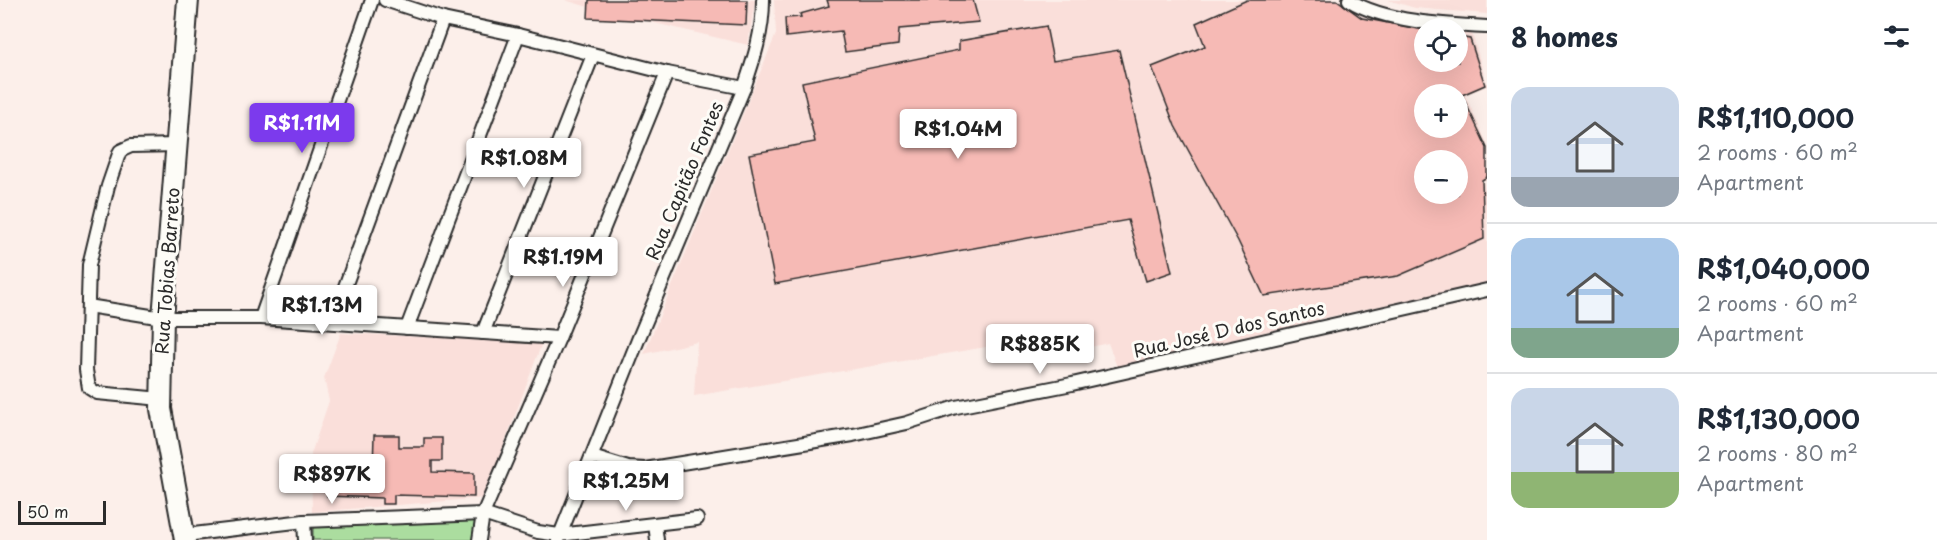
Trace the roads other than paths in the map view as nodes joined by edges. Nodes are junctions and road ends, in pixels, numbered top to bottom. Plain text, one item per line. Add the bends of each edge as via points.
1 (188, 0) edge
2 (372, 0) edge
3 (386, 0) edge
4 (763, 0) edge
5 (1349, 0) edge
6 (443, 19) junction
7 (1487, 27) edge
8 (518, 35) junction
9 (593, 55) junction
10 (667, 73) junction
11 (744, 88) junction
12 (177, 145) junction
13 (1487, 291) edge
14 (87, 306) junction
15 (163, 318) junction
16 (261, 318) junction
17 (332, 322) junction
18 (406, 328) junction
19 (483, 333) junction
20 (559, 338) junction
21 (161, 399) junction
22 (592, 457) junction
23 (483, 514) junction
24 (697, 519) dead end
25 (304, 521) junction
26 (655, 524) junction
27 (559, 537) edge
28 (185, 538) edge
29 (305, 540) edge
30 (478, 540) edge
31 (657, 540) edge

1 - 12 main road, Rua Tobias Barreto
2 - 16 street
3 - 6 street
4 - 11 street, Rua Capitão Fontes via 757,50
5 - 7 street via 1376,13
6 - 8 street
6 - 17 street
8 - 9 street
8 - 18 street
9 - 10 street
9 - 19 street
10 - 11 street
10 - 20 street
11 - 22 street, Rua Capitão Fontes
12 - 14 street via 131,146 120,151 95,233
12 - 15 main road, Rua Tobias Barreto
13 - 22 street, Rua José D dos Santos via 956,407 854,435 645,469
14 - 15 street
14 - 21 street via 86,370 92,391
15 - 16 street
15 - 21 main road, Rua Tobias Barreto
16 - 17 street
17 - 18 street
18 - 19 street
19 - 20 street
20 - 23 street
21 - 28 main road, Rua Tobias Barreto
22 - 27 street, Rua Capitão Fontes
23 - 25 street
23 - 27 street
23 - 30 street
24 - 26 street
25 - 28 street
25 - 29 street
26 - 27 street
26 - 31 street

